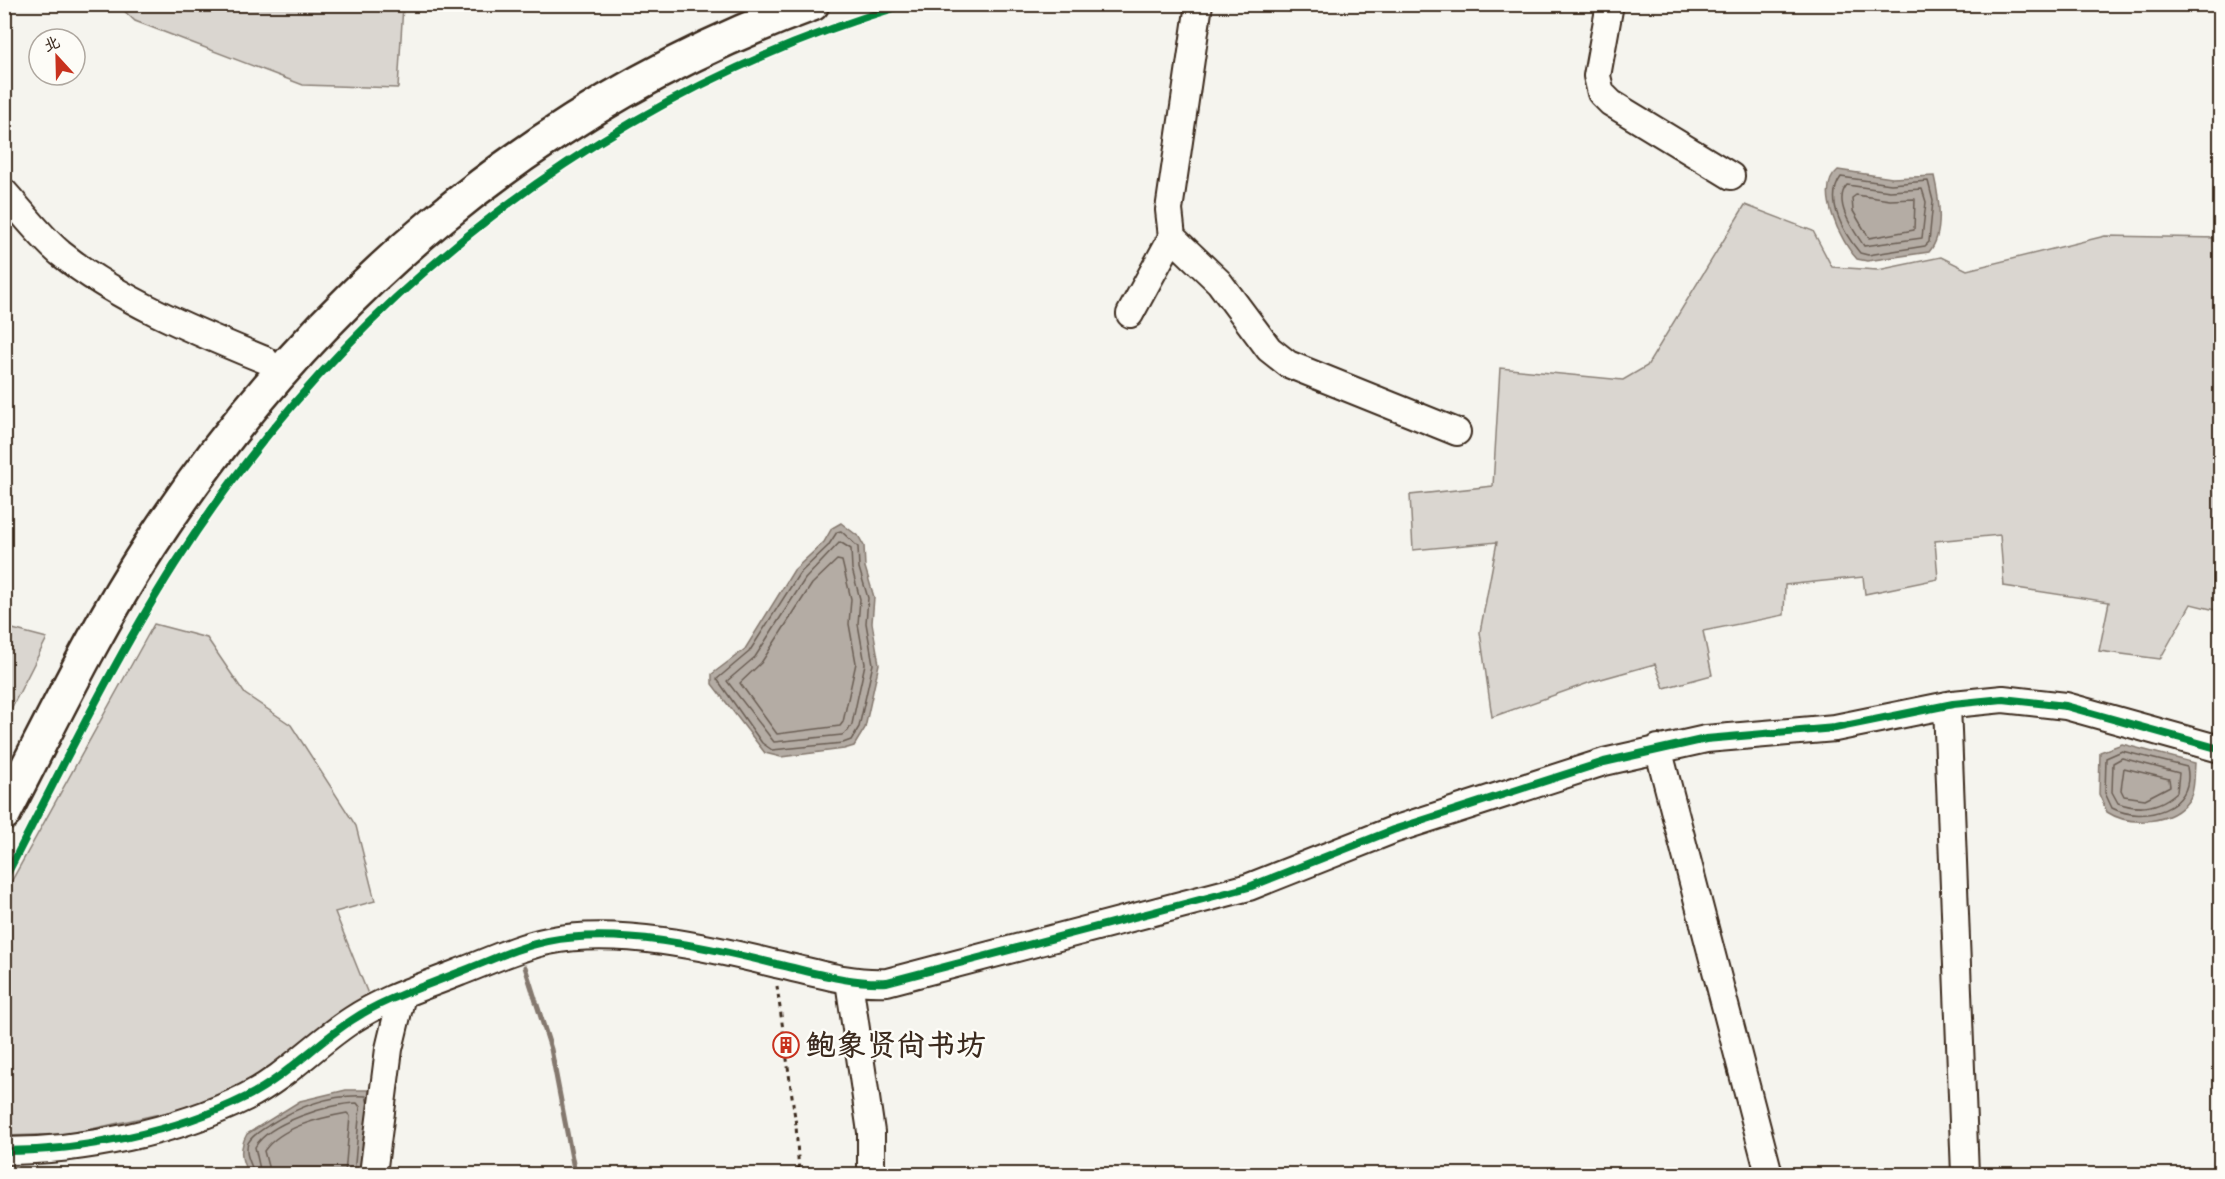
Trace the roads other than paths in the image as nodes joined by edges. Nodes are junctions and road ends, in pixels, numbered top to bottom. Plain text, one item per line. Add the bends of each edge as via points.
1 (756, 4) edge
2 (812, 4) edge
3 (1199, 4) edge
4 (1610, 4) edge
5 (1731, 176) dead end
6 (4, 192) edge
7 (1172, 237) junction
8 (1130, 314) dead end
9 (265, 360) junction
10 (1456, 432) dead end
11 (1947, 705) junction
12 (1658, 748) junction
13 (2220, 749) edge
14 (4, 770) edge
15 (4, 813) edge
16 (849, 981) junction
17 (402, 995) junction
18 (11, 1159) edge
19 (373, 1174) edge
20 (871, 1174) edge
21 (1769, 1174) edge
22 (1965, 1174) edge

1 - 9 main road via 630,64 489,153 382,239
2 - 15 main road via 686,58 550,136 430,224 330,318 242,420 151,543 95,638
3 - 7 street via 1169,210
4 - 5 street via 1597,76 1601,93 1611,103
6 - 9 street via 58,252 80,267 184,327
7 - 8 street
7 - 10 street via 1219,282 1269,349 1288,364
9 - 14 main road via 185,461 128,542 77,628
11 - 12 street via 1835,728 1707,739
11 - 13 street via 2003,699 2045,702
11 - 22 street
12 - 16 street via 1393,830 1249,887 905,979
12 - 21 street
16 - 17 street via 723,951 590,936 531,945
16 - 20 street via 872,1132
17 - 18 street via 355,1018 286,1073 225,1106 124,1137
17 - 19 street via 389,1049

